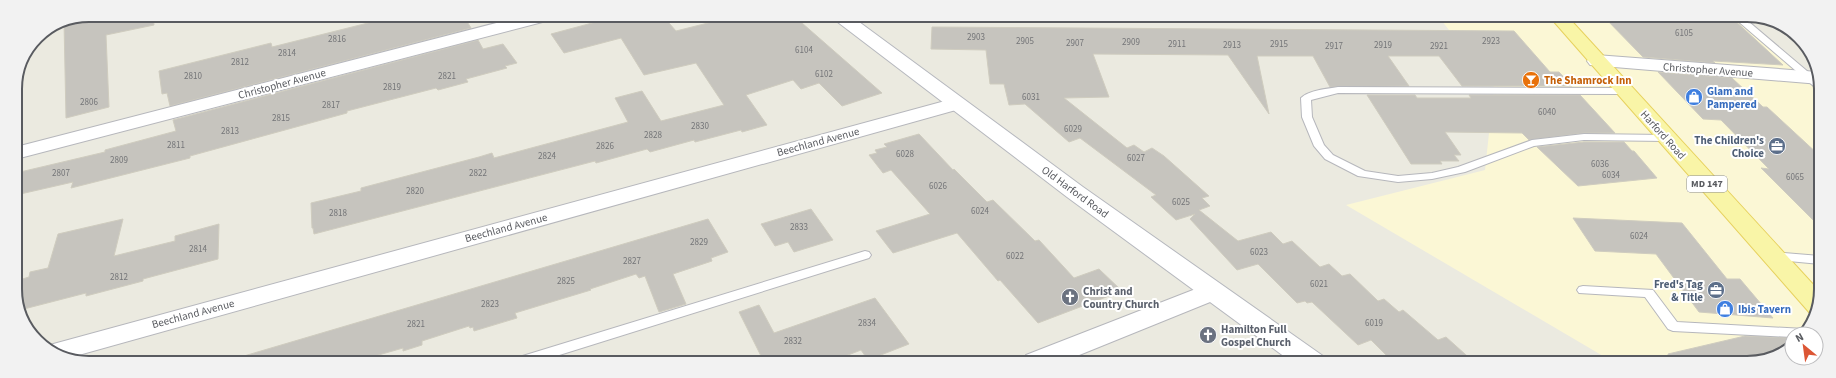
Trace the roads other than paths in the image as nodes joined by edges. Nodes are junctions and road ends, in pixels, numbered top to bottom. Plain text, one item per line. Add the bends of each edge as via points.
1 (521, 22) edge
2 (849, 22) edge
3 (1561, 22) edge
4 (1743, 22) edge
5 (1596, 61) junction
6 (1813, 79) edge
7 (1813, 81) edge
8 (1623, 91) junction
9 (956, 104) junction
10 (1666, 138) junction
11 (22, 151) edge
12 (865, 255) dead end
13 (1772, 256) junction
14 (1814, 260) edge
15 (1582, 290) dead end
16 (1211, 292) junction
17 (1813, 300) edge
18 (1784, 332) edge
19 (62, 350) edge
20 (540, 356) edge
21 (1051, 356) edge
22 (1304, 356) edge

1 - 11 street, Christopher Avenue
2 - 9 street, Old Harford Road
3 - 5 main road, Harford Road / MD 147
4 - 6 lane
5 - 7 street, Christopher Avenue
5 - 8 main road, Harford Road / MD 147
8 - 10 main road, Harford Road / MD 147
8 - 10 lane via 1338,90 1306,98 1307,117 1319,146 1329,157 1362,174 1398,179 1461,170 1532,143 1584,137
9 - 16 street, Old Harford Road
9 - 19 street, Beechland Avenue
10 - 13 main road, Harford Road / MD 147
12 - 20 lane
13 - 14 lane
13 - 17 main road, Harford Road / MD 147
15 - 18 lane via 1649,293 1673,326
16 - 21 street
16 - 22 street, Old Harford Road

